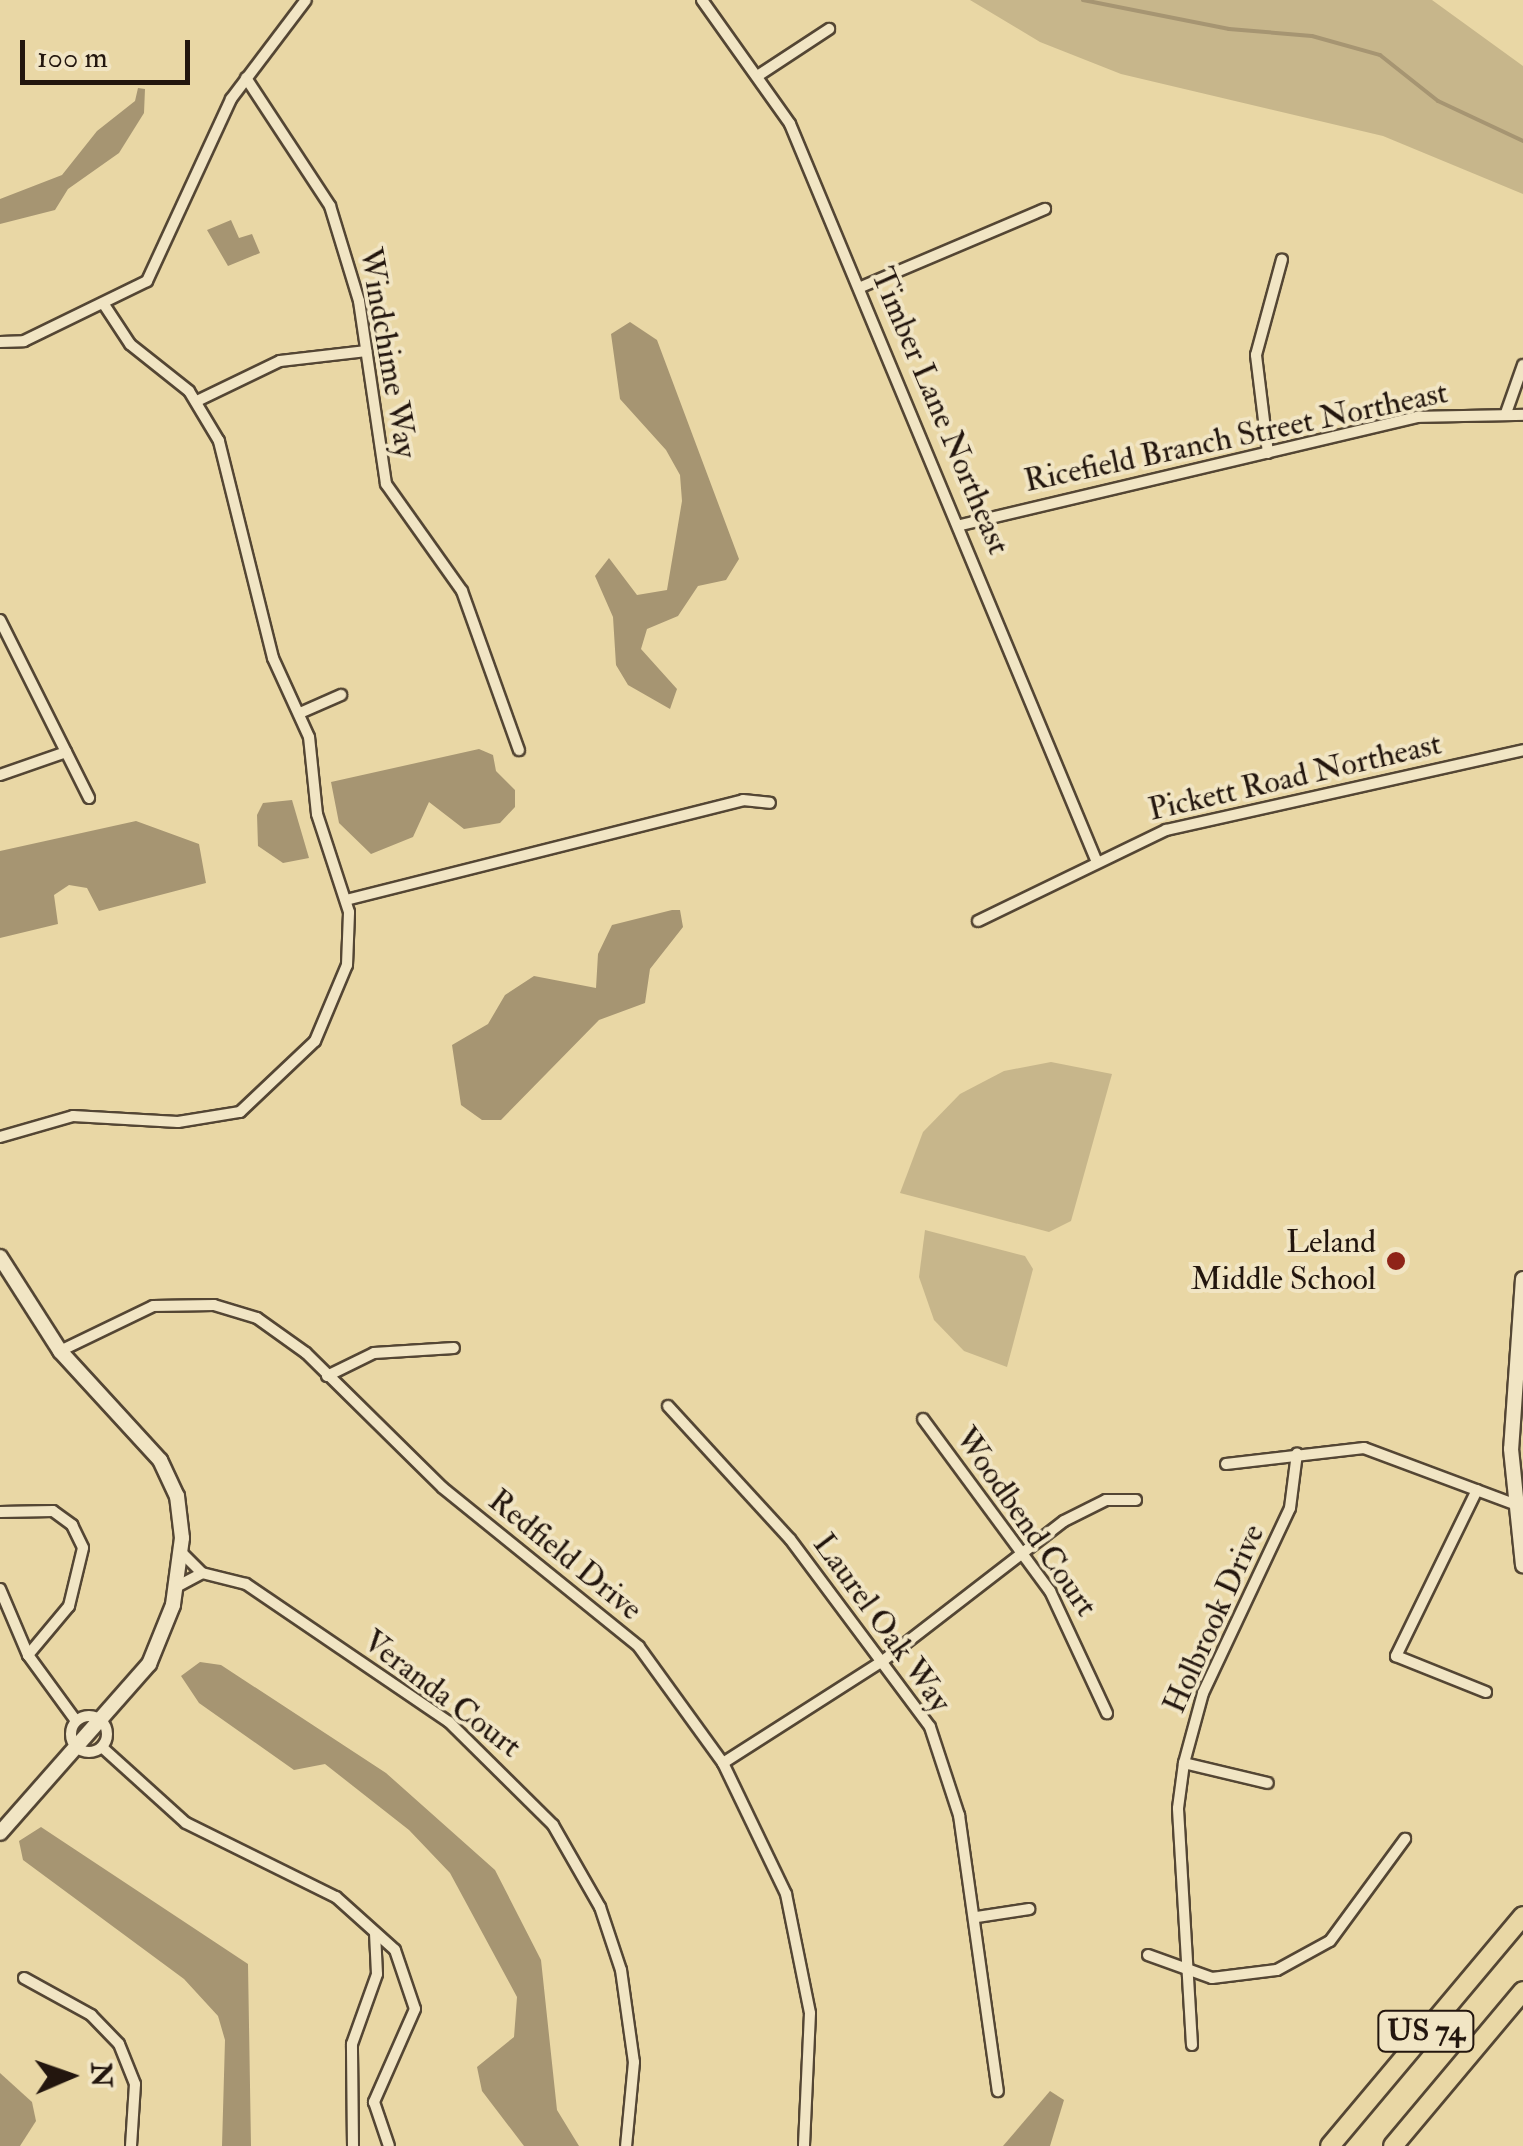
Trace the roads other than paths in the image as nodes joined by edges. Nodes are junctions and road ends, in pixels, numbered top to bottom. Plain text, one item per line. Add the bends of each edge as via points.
1 (306, 0) edge
2 (702, 0) edge
3 (829, 29) dead end
4 (759, 74) junction
5 (246, 78) junction
6 (1044, 210) dead end
7 (1282, 259) dead end
8 (860, 287) junction
9 (103, 303) junction
10 (0, 342) edge
11 (366, 351) junction
12 (1523, 365) edge
13 (197, 402) junction
14 (1506, 413) junction
15 (1523, 414) edge
16 (1268, 452) junction
17 (961, 525) junction
18 (0, 620) edge
19 (341, 695) dead end
20 (300, 713) junction
21 (519, 750) dead end
22 (1523, 750) edge
23 (66, 752) junction
24 (0, 774) edge
25 (89, 798) dead end
26 (770, 803) dead end
27 (1096, 860) junction
28 (346, 900) junction
29 (978, 922) dead end
30 (0, 1137) edge
31 (0, 1257) edge
32 (1523, 1279) edge
33 (454, 1348) dead end
34 (60, 1350) junction
35 (327, 1376) junction
36 (668, 1406) dead end
37 (923, 1419) dead end
38 (1297, 1452) junction
39 (1226, 1464) dead end
40 (1478, 1490) junction
41 (1136, 1500) dead end
42 (1519, 1506) edge
43 (0, 1512) edge
44 (1022, 1551) junction
45 (182, 1553) junction
46 (1523, 1564) edge
47 (202, 1573) junction
48 (178, 1586) junction
49 (0, 1589) edge
50 (28, 1655) junction
51 (884, 1660) junction
52 (1486, 1692) dead end
53 (1107, 1712) dead end
54 (74, 1718) junction
55 (100, 1724) junction
56 (78, 1744) junction
57 (104, 1749) junction
58 (723, 1762) junction
59 (1184, 1763) junction
60 (1268, 1783) dead end
61 (0, 1833) edge
62 (1405, 1839) dead end
63 (1029, 1908) dead end
64 (1523, 1916) edge
65 (977, 1917) junction
66 (375, 1932) junction
67 (1148, 1955) dead end
68 (1192, 1974) junction
69 (24, 1978) dead end
70 (1523, 1991) edge
71 (1192, 2045) dead end
72 (998, 2091) dead end
73 (130, 2146) edge
74 (353, 2146) edge
75 (389, 2146) edge
76 (626, 2146) edge
77 (804, 2146) edge
78 (1330, 2146) edge
79 (1393, 2146) edge

1 - 5 street
2 - 4 street, Timber Lane Northeast
3 - 4 street
4 - 8 street, Timber Lane Northeast via 790,124
5 - 9 street via 147,280
5 - 11 street, Windchime Way via 330,206 354,277
6 - 8 street
7 - 16 street via 1256,356
8 - 17 street, Timber Lane Northeast
9 - 10 street via 24,340
9 - 13 street via 130,344
11 - 13 street via 280,361
11 - 21 street, Windchime Way via 386,484 407,524 462,591
12 - 14 street
13 - 20 street via 223,453 266,635
14 - 15 street, Ricefield Branch Street Northeast
14 - 16 street, Ricefield Branch Street Northeast via 1417,416
16 - 17 street, Ricefield Branch Street Northeast
17 - 27 street, Timber Lane Northeast
18 - 23 street
19 - 20 street
20 - 28 street via 320,826
22 - 27 street, Pickett Road Northeast via 1210,816
23 - 24 street
23 - 25 street
26 - 28 street via 743,800
27 - 29 street, Pickett Road Northeast
28 - 30 street via 348,965 332,1013 307,1052 249,1108 193,1121 72,1116
31 - 34 street
32 - 42 street via 1511,1418
33 - 35 street via 374,1353
34 - 35 street, Redfield Drive via 129,1313 197,1304 270,1326
34 - 45 street via 160,1460 180,1510
35 - 58 street, Redfield Drive via 443,1488 622,1630
36 - 51 street, Laurel Oak Way via 760,1504
37 - 44 street, Woodbend Court
38 - 39 street
38 - 40 street via 1390,1453
38 - 59 street, Holbrook Drive via 1290,1508 1202,1693
40 - 42 street
40 - 52 street via 1396,1656
41 - 44 street via 1094,1504
42 - 46 street
43 - 50 street via 53,1510 72,1525 83,1548 69,1606
44 - 51 street
44 - 53 street, Woodbend Court via 1075,1634
45 - 47 street, Veranda Court
45 - 48 street
47 - 48 street
47 - 76 street, Veranda Court via 246,1584 448,1722 554,1824 590,1884 621,1970 634,2062
48 - 55 street via 149,1664
49 - 50 street
50 - 54 street
51 - 58 street
51 - 65 street, Laurel Oak Way via 946,1765
54 - 55 street
54 - 56 street
55 - 56 street
55 - 57 street
56 - 57 street
56 - 61 street
57 - 66 street via 186,1823 336,1897
58 - 77 street, Redfield Drive via 768,1847 799,1938 812,2041
59 - 60 street
59 - 68 street, Holbrook Drive via 1178,1808
62 - 68 street via 1360,1906 1304,1958 1248,1976
63 - 65 street
64 - 78 highway, US 74
65 - 72 street, Laurel Oak Way
66 - 74 street via 378,1974 352,2044
66 - 75 street via 403,1963 415,1999 410,2027 374,2102
67 - 68 street
68 - 71 street, Holbrook Drive
69 - 73 street via 92,2015 119,2044 135,2084
70 - 79 highway, US 74

